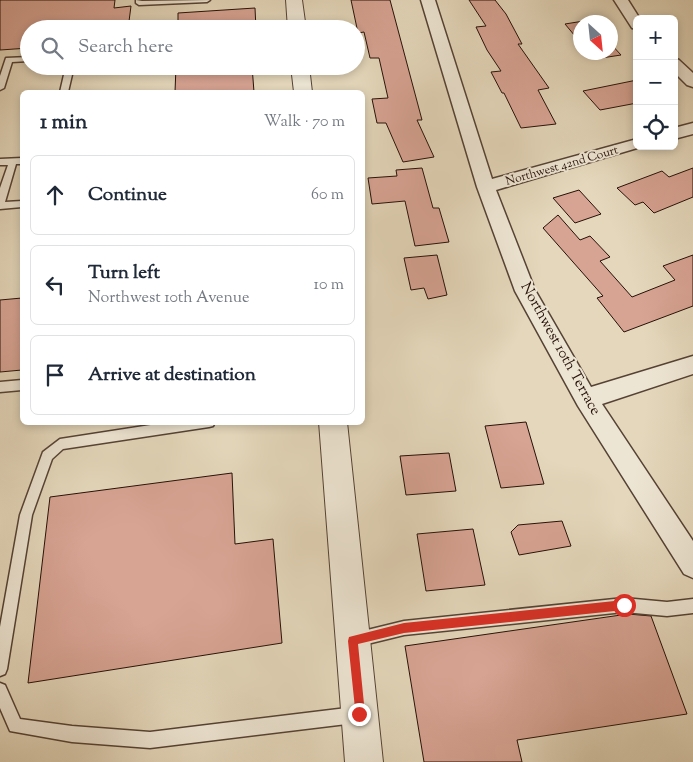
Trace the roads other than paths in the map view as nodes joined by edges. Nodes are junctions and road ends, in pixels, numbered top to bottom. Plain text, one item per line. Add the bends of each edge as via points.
1 (139, 0) edge
2 (207, 0) edge
3 (294, 0) edge
4 (428, 0) edge
5 (621, 0) edge
6 (633, 19) edge
7 (296, 20) edge
8 (20, 59) edge
9 (678, 67) edge
10 (68, 75) edge
11 (301, 75) edge
12 (693, 82) edge
13 (0, 88) edge
14 (64, 90) edge
15 (303, 90) edge
16 (693, 128) edge
17 (678, 133) edge
18 (633, 145) edge
19 (18, 161) edge
20 (0, 162) edge
21 (486, 187) junction
22 (0, 204) edge
23 (20, 204) edge
24 (693, 365) edge
25 (20, 385) edge
26 (0, 387) edge
27 (586, 399) junction
28 (189, 425) edge
29 (333, 425) edge
30 (693, 565) edge
31 (693, 606) edge
32 (353, 641) junction
33 (0, 669) edge
34 (0, 690) edge
35 (359, 714) junction
36 (364, 762) edge

1 - 2 lane
3 - 7 street
4 - 21 street, Northwest 10th Terrace
5 - 6 street
8 - 13 lane via 9,60
9 - 12 street
10 - 14 lane
11 - 15 street
16 - 17 street
18 - 21 street, Northwest 42nd Court
19 - 20 lane
19 - 22 lane
21 - 27 street, Northwest 10th Terrace via 525,291
22 - 23 lane
24 - 27 street
25 - 26 lane
27 - 30 street, Northwest 10th Terrace
28 - 33 lane via 60,444 47,456 26,515
29 - 32 street
31 - 32 lane via 667,609 624,605 404,628
32 - 35 street
34 - 35 lane via 16,726 150,740
35 - 36 street

